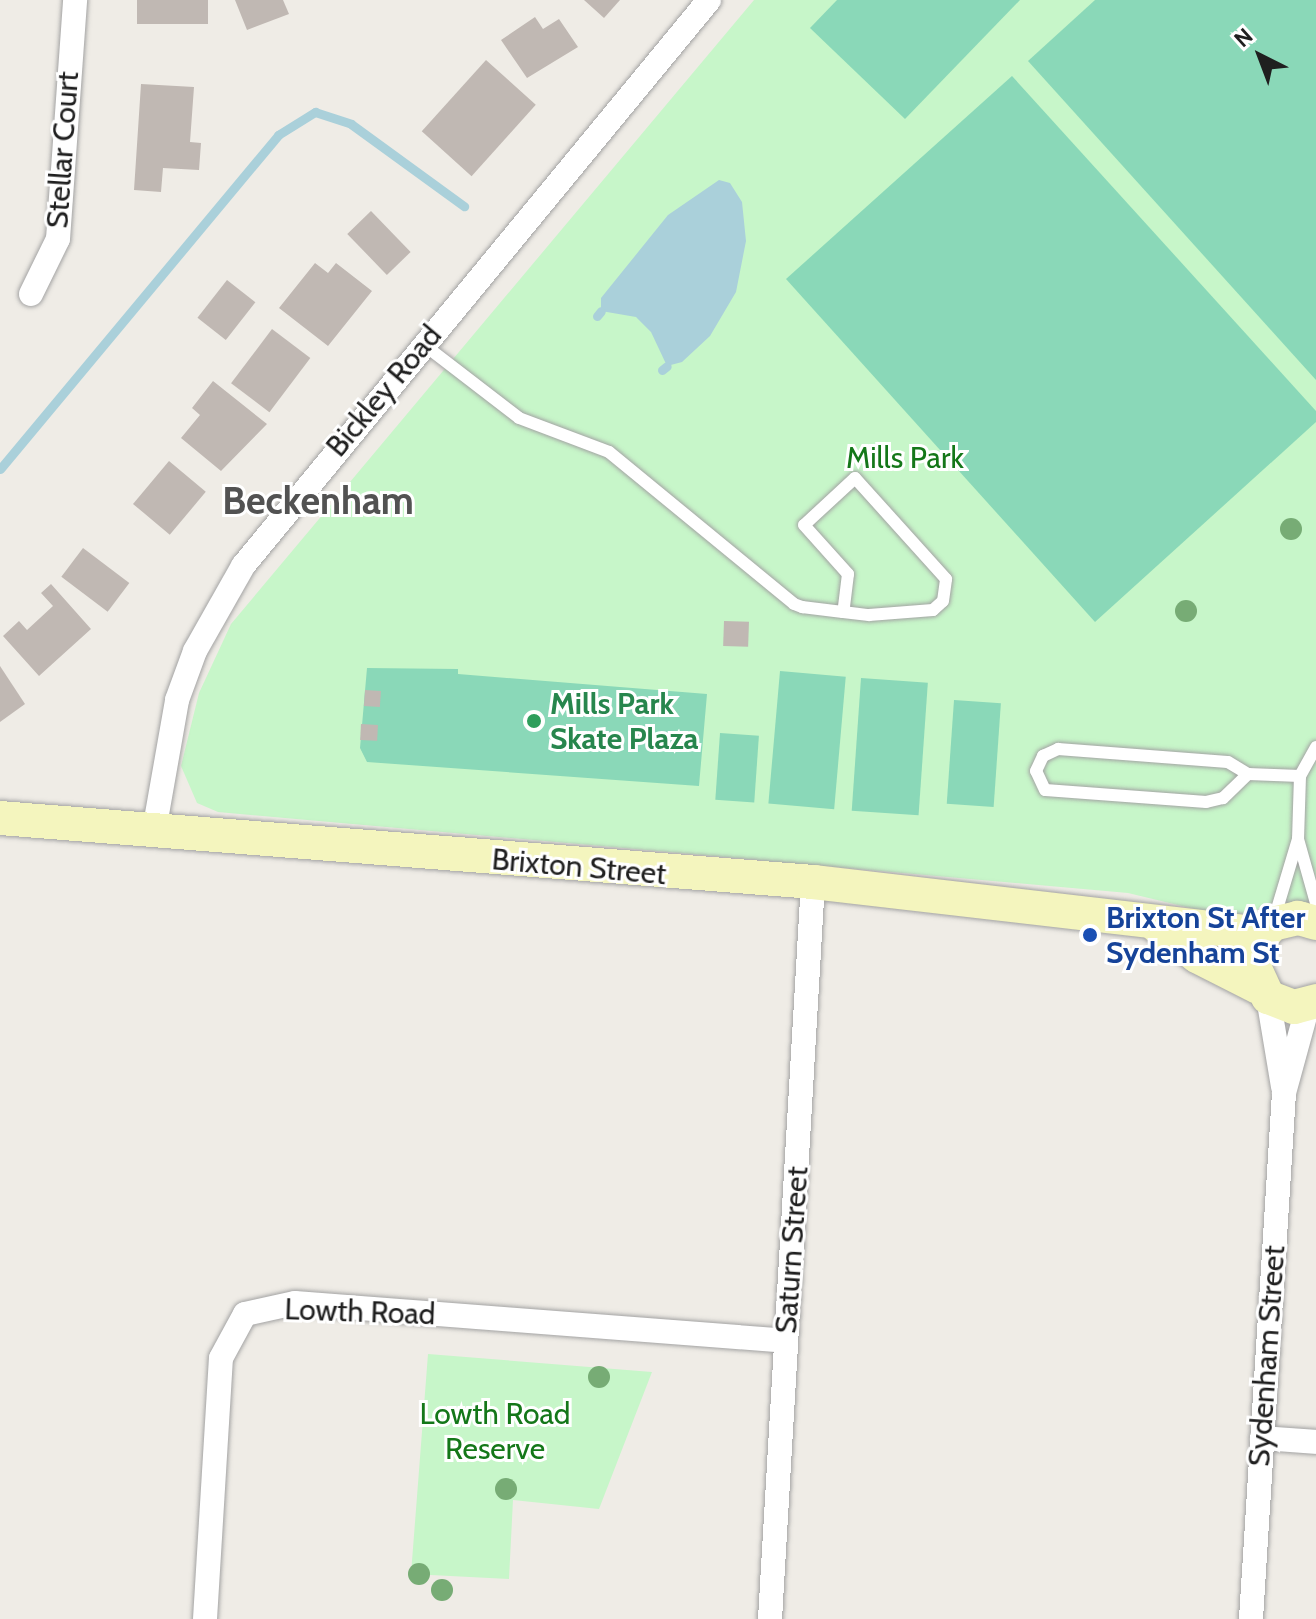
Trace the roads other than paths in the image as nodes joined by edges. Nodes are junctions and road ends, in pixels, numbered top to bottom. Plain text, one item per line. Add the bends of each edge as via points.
1 (75, 0) edge
2 (709, 0) edge
3 (31, 294) dead end
4 (423, 344) junction
5 (843, 612) junction
6 (1316, 747) edge
7 (1248, 774) junction
8 (1300, 776) junction
9 (0, 818) edge
10 (154, 831) junction
11 (1298, 839) junction
12 (813, 882) junction
13 (1316, 903) edge
14 (1316, 923) edge
15 (1157, 926) junction
16 (1267, 929) junction
17 (1263, 992) junction
18 (1312, 1003) edge
19 (1284, 1093) junction
20 (786, 1341) junction
21 (1262, 1438) junction
22 (1316, 1442) edge
23 (205, 1619) edge
24 (770, 1619) edge
25 (1251, 1619) edge

1 - 3 street, Stellar Court via 58,239
2 - 4 street, Bickley Road
4 - 5 lane via 519,418 609,452 787,599
4 - 10 street, Bickley Road via 243,566 212,616 170,724
5 - 5 lane via 848,574 804,525 855,478 946,579 946,588 943,601 923,613
6 - 8 lane
7 - 7 lane via 1223,798 1206,802 1045,790 1036,771 1043,756 1058,749 1228,762
7 - 8 lane
8 - 11 lane
9 - 10 main road, Brixton Street
10 - 12 main road, Brixton Street
11 - 13 lane
11 - 16 lane
12 - 15 main road, Brixton Street via 1002,901
12 - 20 street, Saturn Street
14 - 16 main road, Brixton Street via 1298,918
15 - 16 main road, Brixton Street
15 - 17 main road, Brixton Street via 1197,956
16 - 17 main road via 1251,960
17 - 18 main road, Brixton Street
17 - 19 street, Sydenham Street
18 - 19 street, Sydenham Street
19 - 21 street, Sydenham Street
20 - 23 street, Lowth Road via 295,1303 245,1314 221,1358
20 - 24 street, Saturn Street
21 - 22 street
21 - 25 street, Sydenham Street

